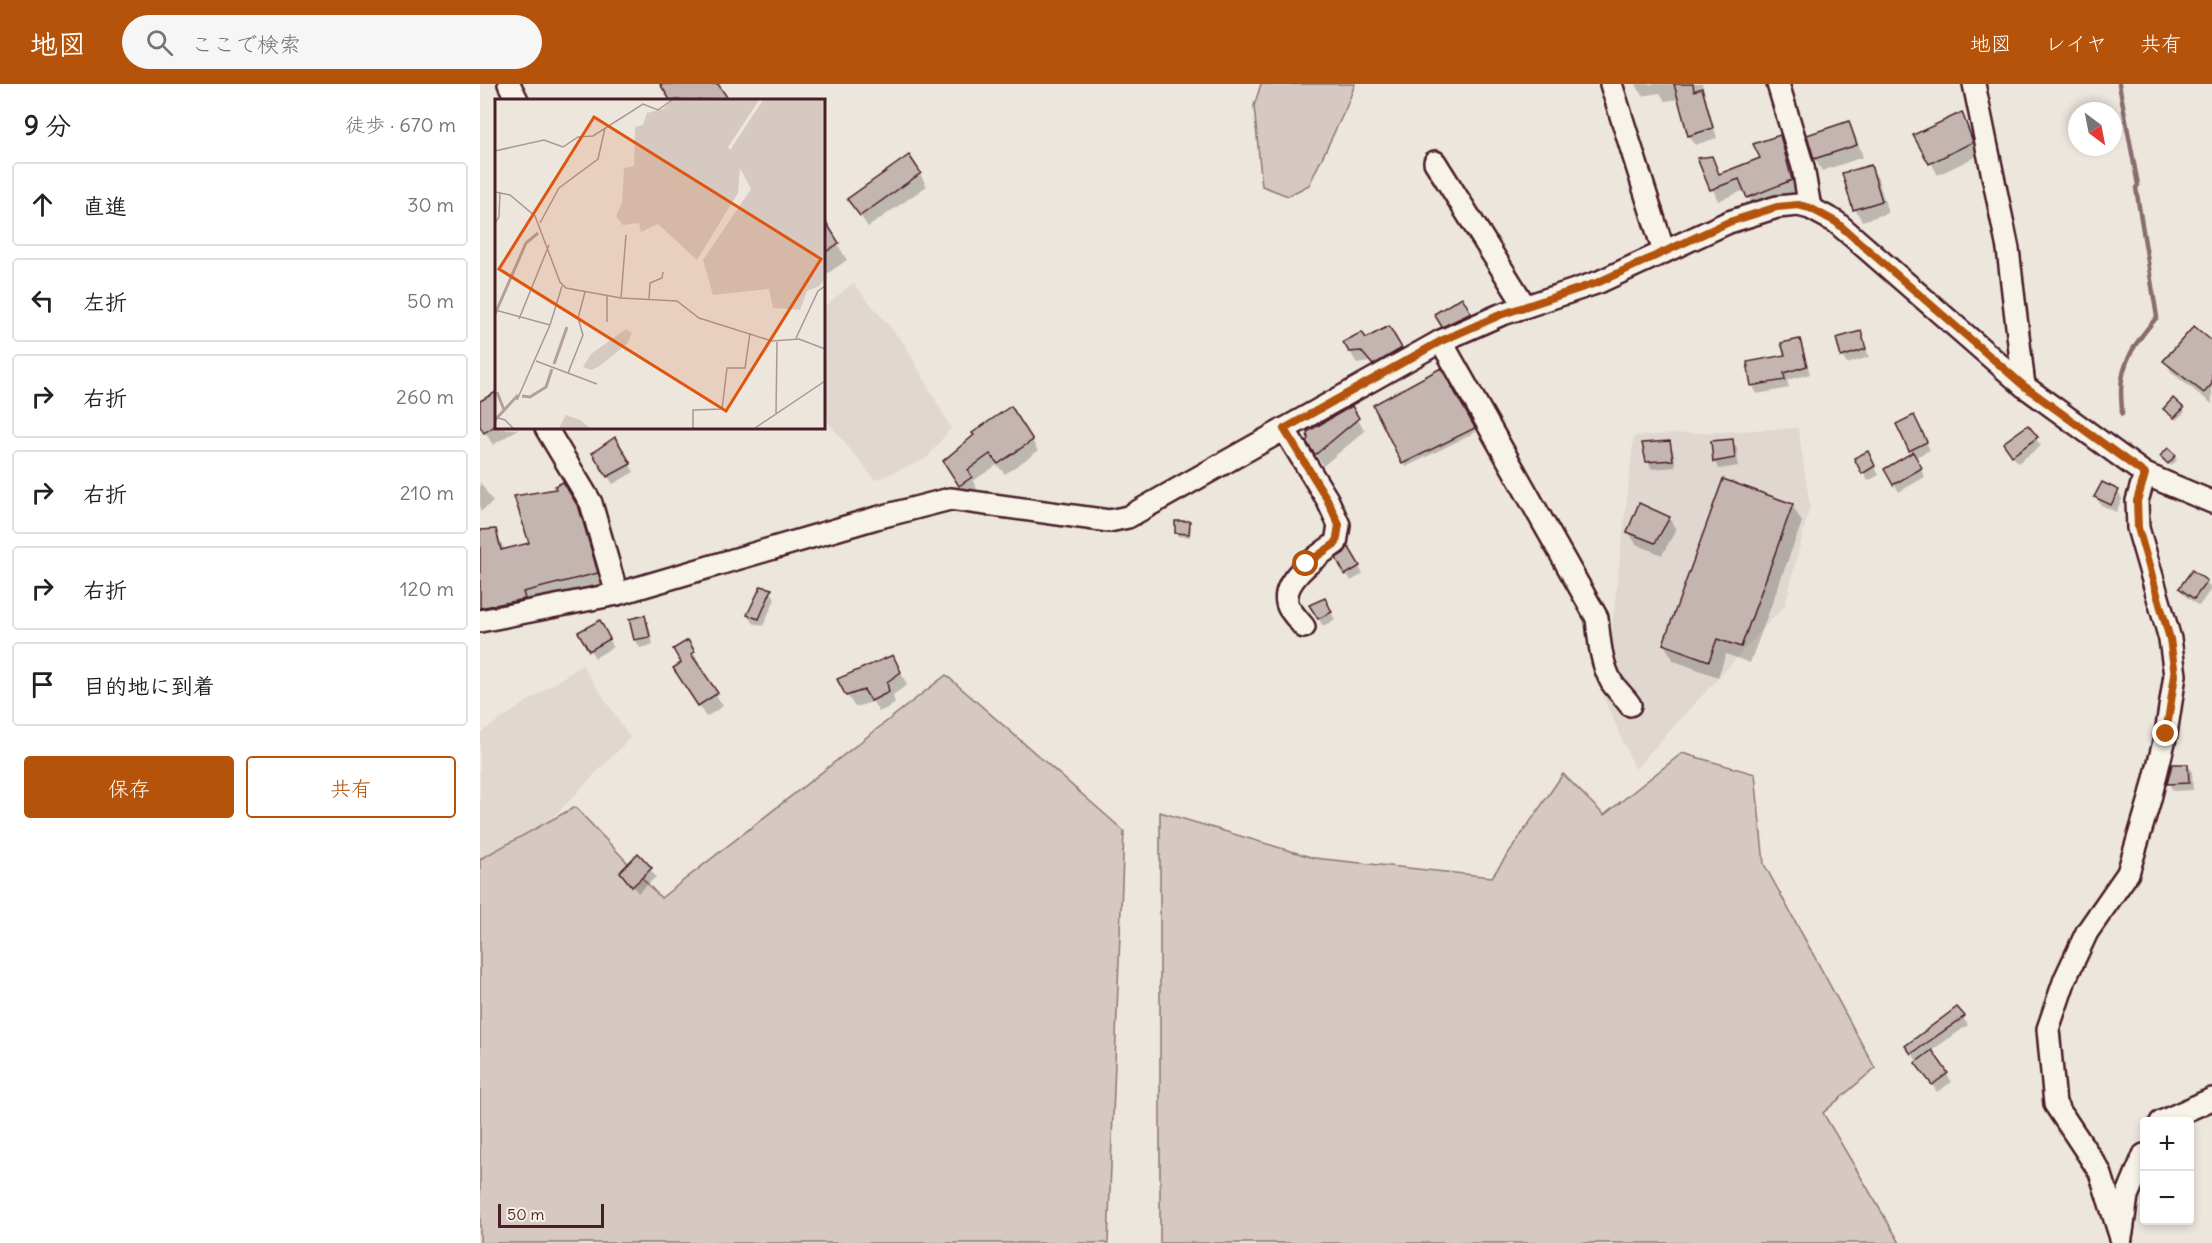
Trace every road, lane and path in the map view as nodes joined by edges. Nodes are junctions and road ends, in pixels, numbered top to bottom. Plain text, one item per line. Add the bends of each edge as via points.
1 (509, 84) edge
2 (1611, 84) edge
3 (1778, 84) edge
4 (1974, 84) edge
5 (517, 99) edge
6 (1435, 162) dead end
7 (1810, 208) junction
8 (1664, 252) junction
9 (1525, 306) junction
10 (1441, 341) junction
11 (2024, 386) junction
12 (547, 429) edge
13 (1284, 429) junction
14 (2145, 474) junction
15 (2212, 502) edge
16 (616, 594) junction
17 (480, 621) edge
18 (1304, 627) dead end
19 (1630, 705) dead end
20 (2212, 1099) edge
21 (2172, 1117) edge
22 (2140, 1166) edge
23 (2120, 1240) edge

1 - 5 street
2 - 8 street
3 - 7 street via 1803,167
4 - 11 street via 2008,249
6 - 9 street
7 - 8 street via 1777,207 1729,222
7 - 11 street via 1836,222
8 - 9 street via 1599,282
9 - 10 street
10 - 13 street
10 - 19 street via 1597,618 1611,681
11 - 14 street
12 - 16 street via 591,503
13 - 16 street via 1128,517 1108,521 950,500
13 - 18 street via 1339,525 1336,543 1306,564 1287,590 1288,606
14 - 15 street
14 - 23 street via 2137,501 2138,528 2170,639 2175,675 2166,734 2128,873 2087,932 2048,1029 2055,1104 2100,1172
16 - 17 street
20 - 21 street
22 - 23 street via 2127,1196

